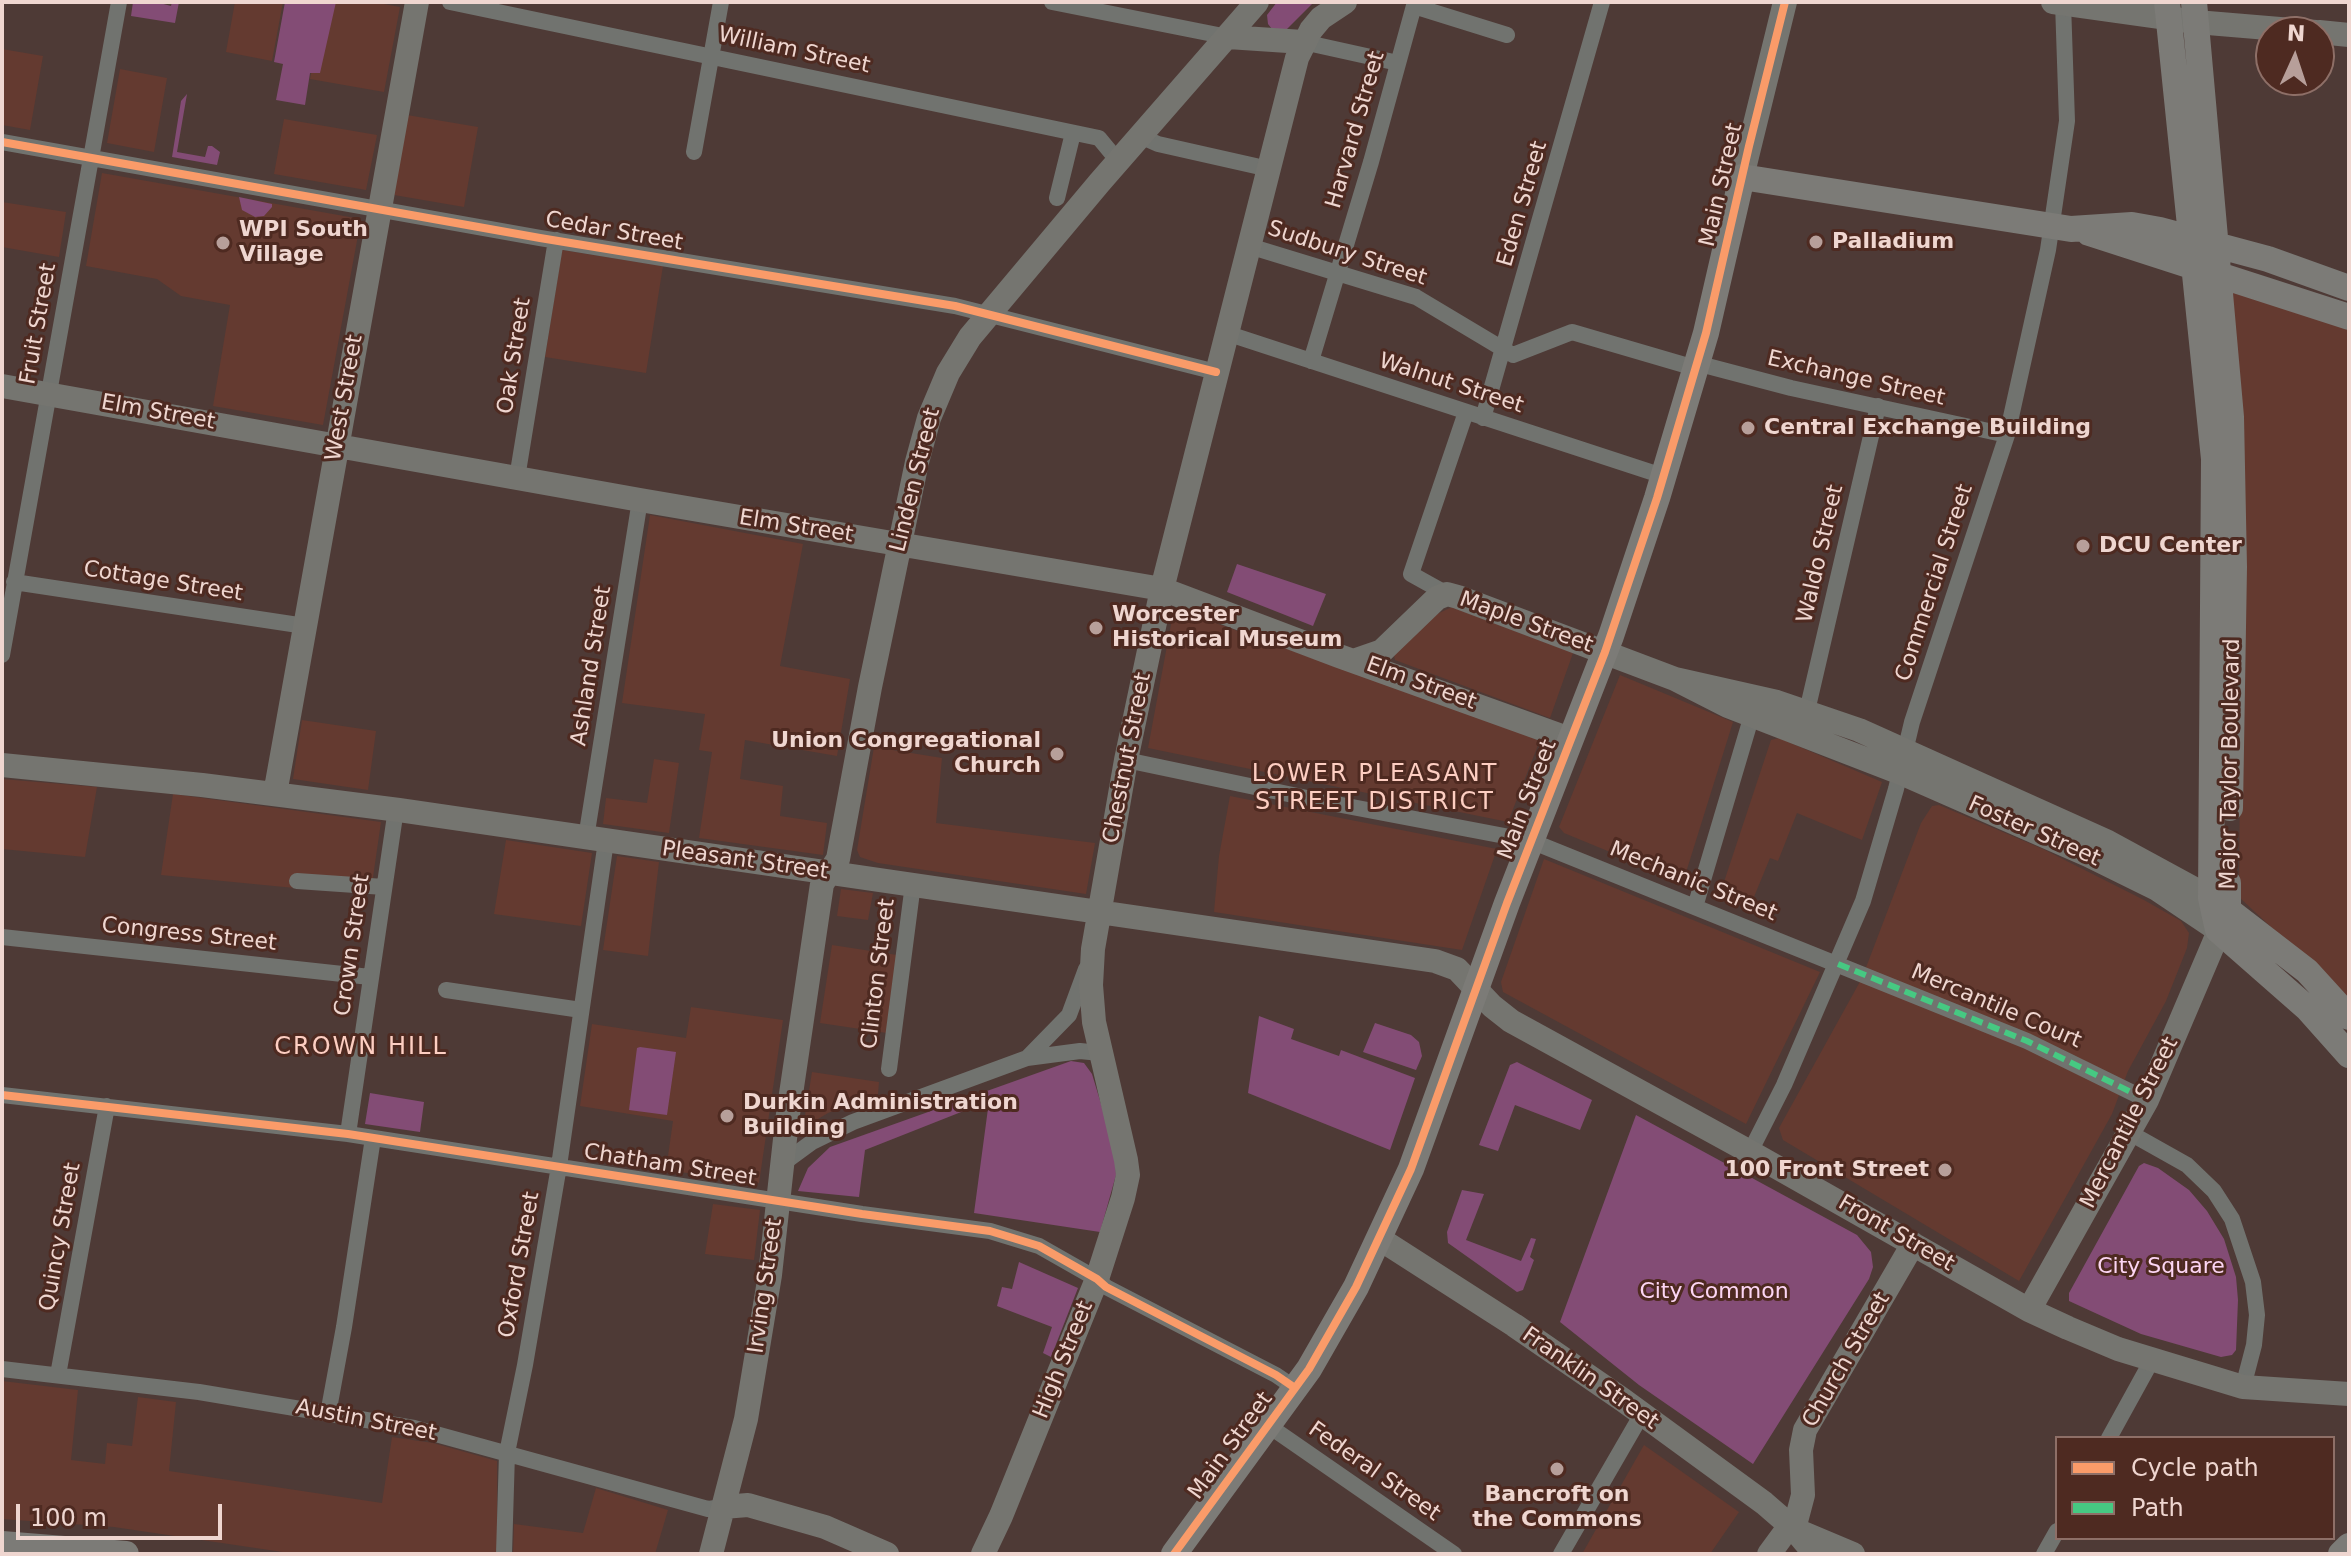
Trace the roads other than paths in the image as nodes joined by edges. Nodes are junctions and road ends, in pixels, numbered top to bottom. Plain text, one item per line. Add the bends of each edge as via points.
1 (119, 2) edge
2 (417, 2) edge
3 (450, 2) edge
4 (721, 2) edge
5 (1052, 2) edge
6 (1257, 2) edge
7 (1345, 2) edge
8 (1602, 2) edge
9 (1785, 2) edge
10 (2058, 3) edge
11 (1415, 4) edge
12 (2168, 10) edge
13 (2195, 12) edge
14 (2255, 22) edge
15 (1507, 35) dead end
16 (1228, 37) junction
17 (1293, 38) junction
18 (712, 56) junction
19 (1398, 63) junction
20 (1073, 133) junction
21 (1140, 136) junction
22 (2, 142) edge
23 (694, 152) dead end
24 (91, 157) junction
25 (1118, 161) junction
26 (1269, 169) junction
27 (1742, 177) junction
28 (1057, 198) dead end
29 (379, 208) junction
30 (2051, 226) junction
31 (2078, 229) junction
32 (556, 240) junction
33 (2202, 240) junction
34 (1249, 246) junction
35 (2193, 267) junction
36 (1337, 274) junction
37 (2218, 274) junction
38 (2349, 288) edge
39 (989, 314) junction
40 (2349, 317) edge
41 (1226, 333) junction
42 (1504, 351) junction
43 (1311, 361) junction
44 (1696, 366) junction
45 (1216, 372) junction
46 (2, 386) edge
47 (49, 394) junction
48 (1878, 406) junction
49 (1466, 412) junction
50 (1483, 418) junction
51 (2007, 435) junction
52 (337, 445) junction
53 (1663, 476) junction
54 (517, 478) junction
55 (640, 500) junction
56 (900, 544) junction
57 (14, 582) junction
58 (1162, 589) junction
59 (1447, 594) junction
60 (305, 626) junction
61 (1605, 652) junction
62 (2, 655) edge
63 (1356, 660) junction
64 (1675, 679) junction
65 (1807, 711) junction
66 (1752, 715) junction
67 (1570, 739) junction
68 (1126, 760) junction
69 (1904, 762) junction
70 (2, 765) edge
71 (275, 794) junction
72 (396, 809) junction
73 (596, 839) junction
74 (1531, 841) junction
75 (828, 872) junction
76 (297, 881) dead end
77 (913, 884) junction
78 (384, 887) junction
79 (1695, 907) junction
80 (2219, 912) junction
81 (1100, 913) junction
82 (2, 937) edge
83 (1093, 949) junction
84 (1838, 964) junction
85 (370, 977) junction
86 (1476, 989) junction
87 (446, 990) dead end
88 (581, 1010) junction
89 (2349, 1017) edge
90 (1100, 1053) junction
91 (2349, 1055) edge
92 (1027, 1058) junction
93 (889, 1069) dead end
94 (2135, 1094) dead end
95 (2, 1095) edge
96 (107, 1106) junction
97 (2130, 1133) junction
98 (348, 1134) junction
99 (373, 1138) junction
100 (1750, 1152) junction
101 (782, 1164) junction
102 (559, 1166) junction
103 (777, 1201) junction
104 (1380, 1239) junction
105 (1913, 1244) junction
106 (1097, 1279) junction
107 (2029, 1310) junction
108 (2152, 1360) junction
109 (2, 1369) edge
110 (58, 1375) junction
111 (2243, 1387) junction
112 (1295, 1388) junction
113 (2349, 1394) edge
114 (328, 1414) junction
115 (1642, 1414) junction
116 (1269, 1426) junction
117 (2110, 1436) edge
118 (507, 1453) junction
119 (723, 1507) junction
120 (1794, 1529) junction
121 (2055, 1535) edge
122 (2, 1544) edge
123 (2349, 1546) edge
124 (1181, 1552) edge
125 (126, 1554) edge
126 (504, 1554) edge
127 (711, 1554) edge
128 (850, 1554) edge
129 (887, 1554) edge
130 (983, 1554) edge
131 (1454, 1554) edge
132 (1561, 1554) edge
133 (1769, 1554) edge
134 (1815, 1554) edge
135 (1853, 1554) edge
136 (2044, 1554) edge
137 (2341, 1554) edge

1 - 24 street, Fruit Street
2 - 29 main road, West Street
3 - 18 street, William Street
4 - 18 street
5 - 16 street
6 - 16 main road, Linden Street
6 - 17 main road via 1254,20 1261,36
7 - 17 main road
8 - 42 street, Eden Street
9 - 27 main road, Main Street
10 - 12 main road
10 - 30 street, Commercial Street via 2067,121
11 - 15 street
11 - 19 street, Harvard Street
12 - 13 main road
12 - 33 main road, Major Taylor Boulevard
13 - 14 main road
13 - 33 main road, Major Taylor Boulevard
16 - 17 main road
16 - 21 main road, Linden Street
17 - 19 street
17 - 26 main road, Chestnut Street
18 - 20 street, William Street
18 - 23 street
19 - 36 street, Harvard Street
20 - 25 street, William Street via 1099,138
20 - 28 street
21 - 25 main road, Linden Street
21 - 26 street
22 - 24 street, Cedar Street
24 - 29 street, Cedar Street
24 - 47 street, Fruit Street
25 - 39 main road, Linden Street
26 - 34 main road, Chestnut Street
27 - 30 main road
27 - 44 main road, Main Street
29 - 32 street, Cedar Street
29 - 52 main road, West Street
30 - 31 main road
30 - 51 street, Commercial Street
31 - 33 main road via 2132,225
31 - 35 main road
32 - 39 street, Cedar Street
32 - 54 street, Oak Street
33 - 35 main road, Major Taylor Boulevard
33 - 37 main road, Major Taylor Boulevard
33 - 38 main road
34 - 36 street, Sudbury Street
34 - 41 main road, Chestnut Street
35 - 37 main road
35 - 80 main road, Major Taylor Boulevard via 2214,459
36 - 42 street, Sudbury Street via 1416,297
36 - 43 street, Harvard Street
37 - 40 main road
37 - 80 main road, Major Taylor Boulevard via 2233,502
39 - 45 street, Cedar Street
39 - 56 main road, Linden Street via 955,361 934,403
41 - 43 street, Walnut Street
41 - 45 main road, Chestnut Street
42 - 44 street via 1513,355 1572,332
42 - 50 street, Eden Street
43 - 49 street, Walnut Street
44 - 48 street, Exchange Street
44 - 53 main road, Main Street
45 - 58 main road, Chestnut Street
46 - 47 main road, Elm Street
47 - 52 main road, Elm Street
47 - 57 street, Fruit Street
48 - 51 street, Exchange Street
48 - 65 street, Waldo Street
49 - 50 street, Walnut Street
49 - 59 street, Maple Street via 1411,574
50 - 53 street, Walnut Street
51 - 69 street, Commercial Street via 1912,722
52 - 54 main road, Elm Street
52 - 60 main road, West Street
53 - 61 main road, Main Street
54 - 55 main road, Elm Street
55 - 56 main road, Elm Street
55 - 73 street, Ashland Street
56 - 58 main road, Elm Street
56 - 75 main road, Linden Street via 838,859
57 - 60 street, Cottage Street
57 - 62 street, Fruit Street
58 - 63 main road, Elm Street
58 - 68 main road, Chestnut Street
59 - 61 main road, Maple Street
59 - 63 main road, Maple Street via 1432,601 1382,651
60 - 71 main road, West Street
61 - 64 main road, Foster Street
61 - 67 main road, Main Street
63 - 67 main road, Elm Street
64 - 65 main road, Foster Street
64 - 66 main road, Foster Street
65 - 69 main road, Foster Street
66 - 69 main road, Foster Street
66 - 79 street
67 - 74 main road, Main Street
68 - 74 street, Mechanic Street
68 - 81 main road, Chestnut Street
69 - 80 main road, Foster Street via 2108,842
69 - 84 street, Commercial Street via 1875,865
70 - 71 main road, Pleasant Street
71 - 72 main road, Pleasant Street
72 - 73 main road, Pleasant Street
72 - 78 street, Crown Street
73 - 75 main road, Pleasant Street
73 - 88 street, Oxford Street
74 - 79 street, Mechanic Street
74 - 86 main road, Main Street
75 - 77 main road, Pleasant Street
75 - 101 main road, Irving Street via 822,884
76 - 78 street
77 - 81 main road, Pleasant Street
77 - 93 street, Clinton Street
78 - 85 street, Crown Street
79 - 84 street, Mechanic Street
80 - 89 main road, Foster Street via 2307,971
80 - 91 main road, Foster Street
80 - 97 main road, Mercantile Street via 2195,991
81 - 83 main road, Chestnut Street
81 - 86 main road, Pleasant Street via 1425,958 1457,969
82 - 85 street, Congress Street
83 - 90 main road, High Street via 1091,985
83 - 92 street, Chestnut Street via 1069,1015
84 - 94 street, Mercantile Court via 2027,1041
84 - 100 street, Commercial Street
85 - 98 street, Crown Street
86 - 100 main road, Front Street via 1511,1021
86 - 104 main road, Main Street
87 - 88 street
88 - 102 street, Oxford Street
90 - 92 street
90 - 106 main road, High Street via 1128,1175
92 - 101 street, Chestnut Street via 853,1122
95 - 96 street, Chatham Street
96 - 98 street, Chatham Street
96 - 110 street, Quincy Street
97 - 107 main road, Mercantile Street
97 - 111 street via 2187,1165 2214,1191 2232,1219 2253,1282 2257,1315
98 - 99 street, Chatham Street
99 - 102 street, Chatham Street
99 - 114 street
100 - 105 main road, Front Street
101 - 103 main road, Irving Street
102 - 103 street, Chatham Street
102 - 118 street, Oxford Street
103 - 106 street, Chatham Street via 990,1231 1039,1246
103 - 119 main road, Irving Street via 746,1419
104 - 112 main road, Main Street
104 - 115 main road, Franklin Street
105 - 107 main road, Front Street
105 - 120 main road, Church Street via 1805,1430 1803,1495
106 - 112 street, Chatham Street
106 - 130 main road, High Street
107 - 108 main road, Front Street
108 - 111 main road, Front Street
108 - 117 street
109 - 110 street, Austin Street
110 - 114 street, Austin Street
111 - 113 main road, Front Street
112 - 116 main road, Main Street
114 - 118 street, Austin Street via 414,1428
115 - 120 main road, Franklin Street
115 - 132 street
116 - 124 main road, Main Street
116 - 131 street, Federal Street
118 - 119 street, Austin Street via 708,1509
118 - 126 street, Oxford Street
119 - 127 main road, Irving Street
119 - 128 main road, Austin Street
119 - 129 main road, Austin Street via 748,1505 810,1522
120 - 133 main road
120 - 134 main road, Franklin Street
120 - 135 main road, Franklin Street
121 - 136 street
122 - 125 main road
123 - 137 main road

